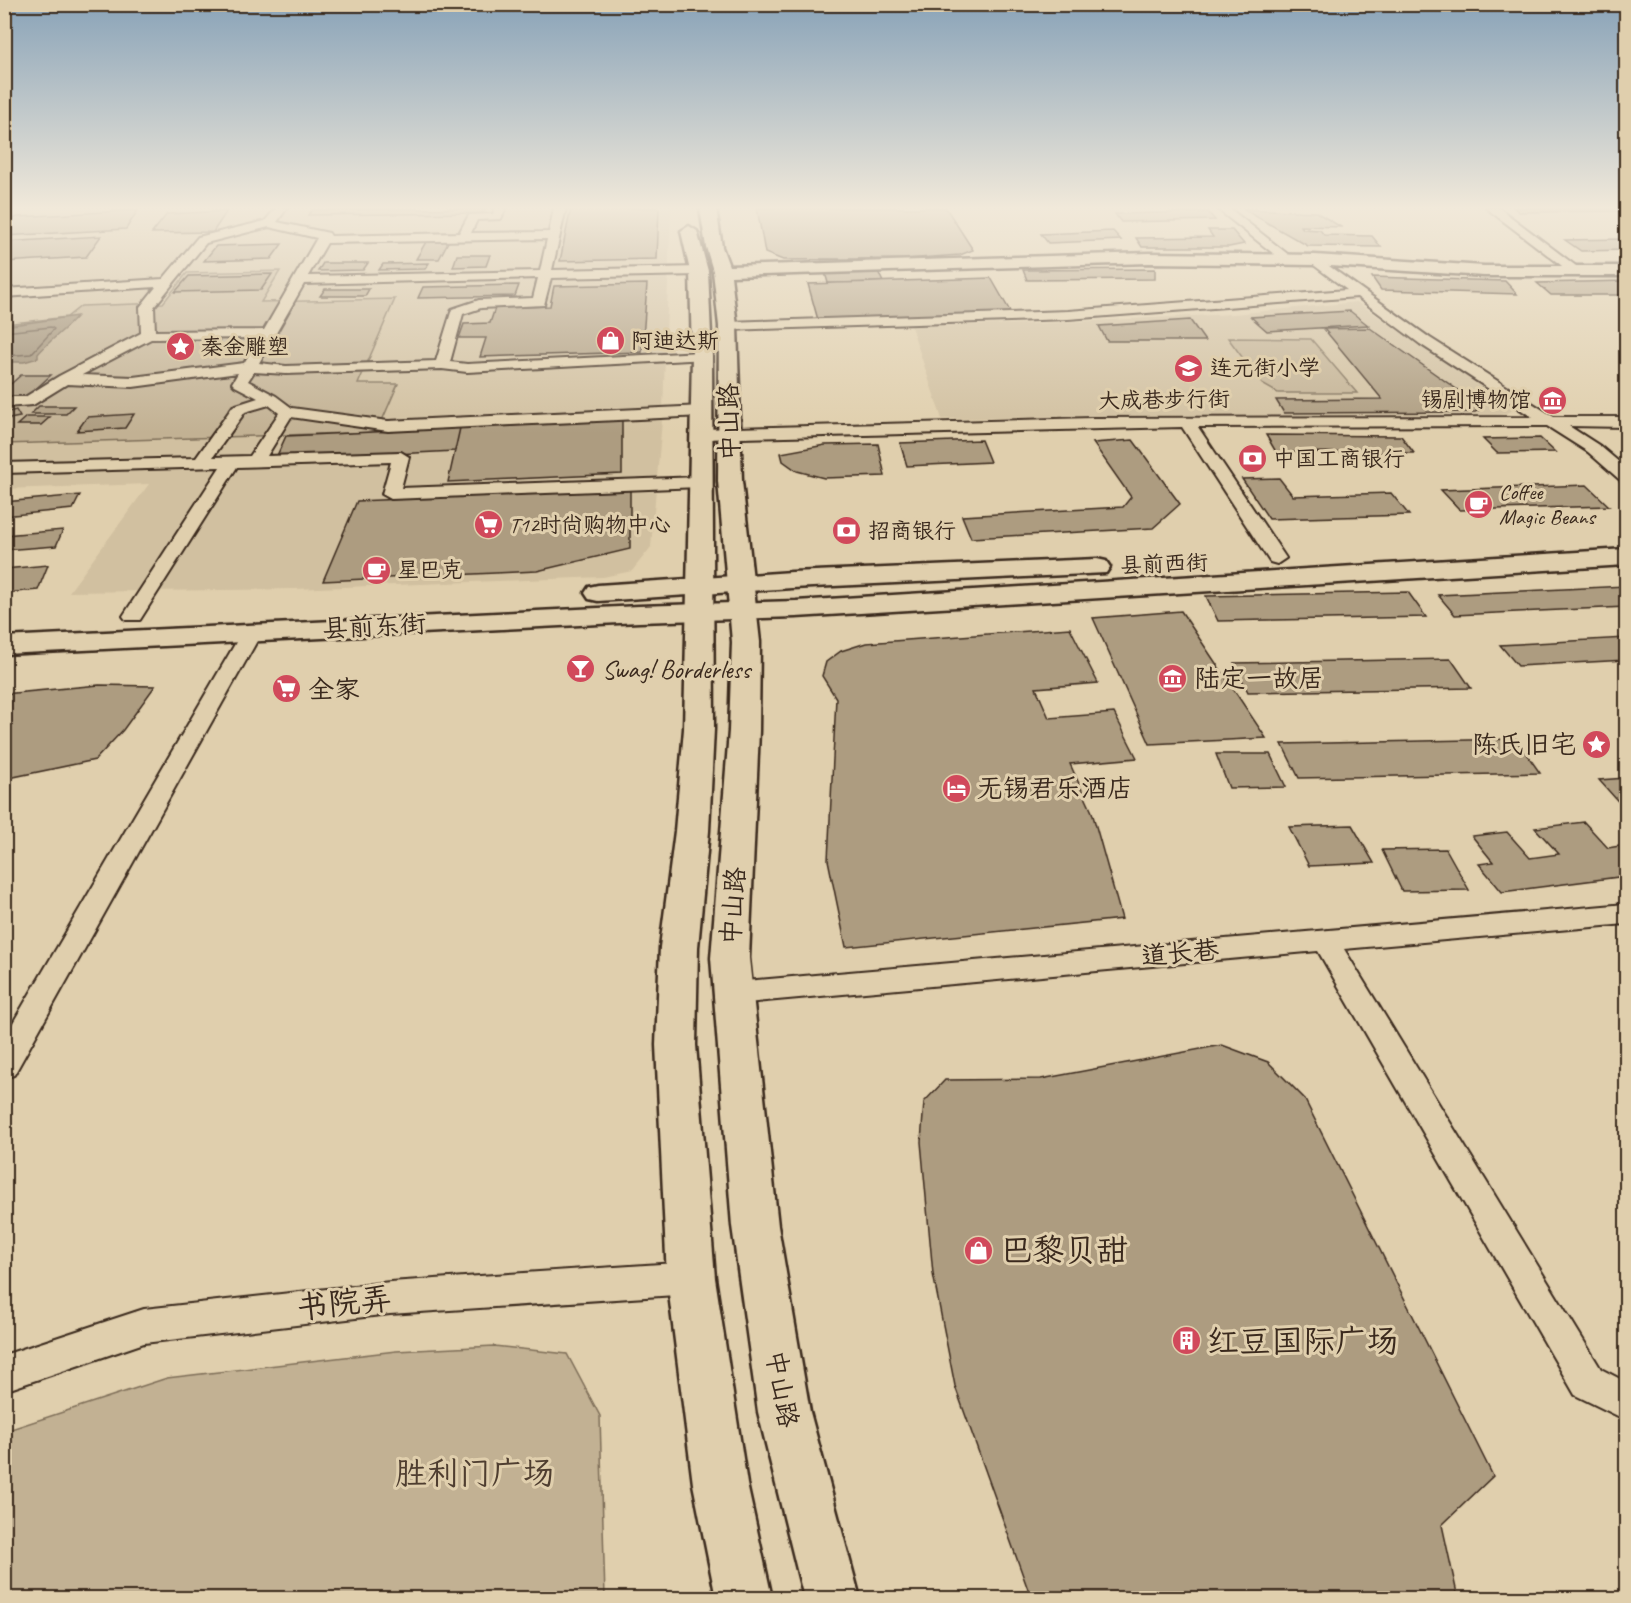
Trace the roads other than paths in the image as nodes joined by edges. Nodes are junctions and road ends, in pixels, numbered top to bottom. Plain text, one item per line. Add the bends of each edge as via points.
1 (165, 283) joint
2 (296, 283) edge
3 (545, 283) edge
4 (710, 283) edge
5 (715, 283) edge
6 (1345, 283) edge
7 (4, 293) edge
8 (1358, 293) junction
9 (728, 326) junction
10 (268, 334) junction
11 (148, 335) junction
12 (702, 356) junction
13 (442, 365) junction
14 (250, 367) junction
15 (63, 380) junction
16 (271, 399) junction
17 (4, 402) edge
18 (287, 412) junction
19 (1187, 422) junction
20 (1550, 422) junction
21 (1626, 422) edge
22 (712, 426) junction
23 (201, 462) junction
24 (232, 462) junction
25 (255, 462) junction
26 (4, 468) edge
27 (1626, 476) edge
28 (700, 482) junction
29 (1626, 541) edge
30 (1277, 558) junction
31 (1626, 558) edge
32 (742, 597) junction
33 (700, 599) junction
34 (133, 616) junction
35 (4, 626) edge
36 (252, 632) junction
37 (4, 646) edge
38 (1626, 914) edge
39 (1325, 940) junction
40 (734, 993) junction
41 (4, 1066) edge
42 (691, 1278) junction
43 (4, 1373) edge
44 (1626, 1402) edge
45 (744, 1599) edge
46 (832, 1599) edge

1 - 7 street
1 - 11 street via 147,307
2 - 10 street
3 - 13 street via 539,302 479,304 457,312
4 - 12 main road, 中山路
5 - 9 main road, 中山路
6 - 8 street
8 - 9 street via 1068,315
8 - 20 street
9 - 22 main road, 中山路
10 - 11 street
10 - 14 street
11 - 15 street
12 - 13 street via 467,368
12 - 22 main road, 中山路
13 - 14 street via 286,370
14 - 15 street via 132,382
14 - 16 street via 240,383
15 - 17 street via 28,402
16 - 18 street
16 - 23 street via 239,409
18 - 22 street, 大成巷步行街 via 388,426
18 - 25 street
19 - 20 street, 大成巷步行街
19 - 22 street, 大成巷步行街
19 - 30 street
20 - 21 street, 大成巷步行街
20 - 27 street via 1594,449
22 - 28 main road, 中山路
22 - 32 main road, 中山路 via 730,481
23 - 24 street
23 - 26 street
24 - 25 street
24 - 34 street
25 - 28 street via 402,457 391,494
28 - 33 main road, 中山路
29 - 30 main road, 县前西街 via 1581,540
30 - 32 main road, 县前西街
31 - 32 main road, 县前西街
32 - 33 main road, 县前东街
32 - 40 main road, 中山路 via 746,642 730,958
33 - 34 main road, 县前东街
33 - 36 main road, 县前东街
33 - 42 main road, 中山路 via 699,729 679,947 676,1045
34 - 35 main road, 县前东街
36 - 37 main road, 县前东街
36 - 41 street
38 - 39 street, 道长巷
39 - 40 street, 道长巷
39 - 44 street via 1588,1382
40 - 46 main road, 中山路 via 755,1226 784,1413
42 - 43 street, 书院弄 via 390,1298 144,1326
42 - 45 main road, 中山路 via 720,1484

